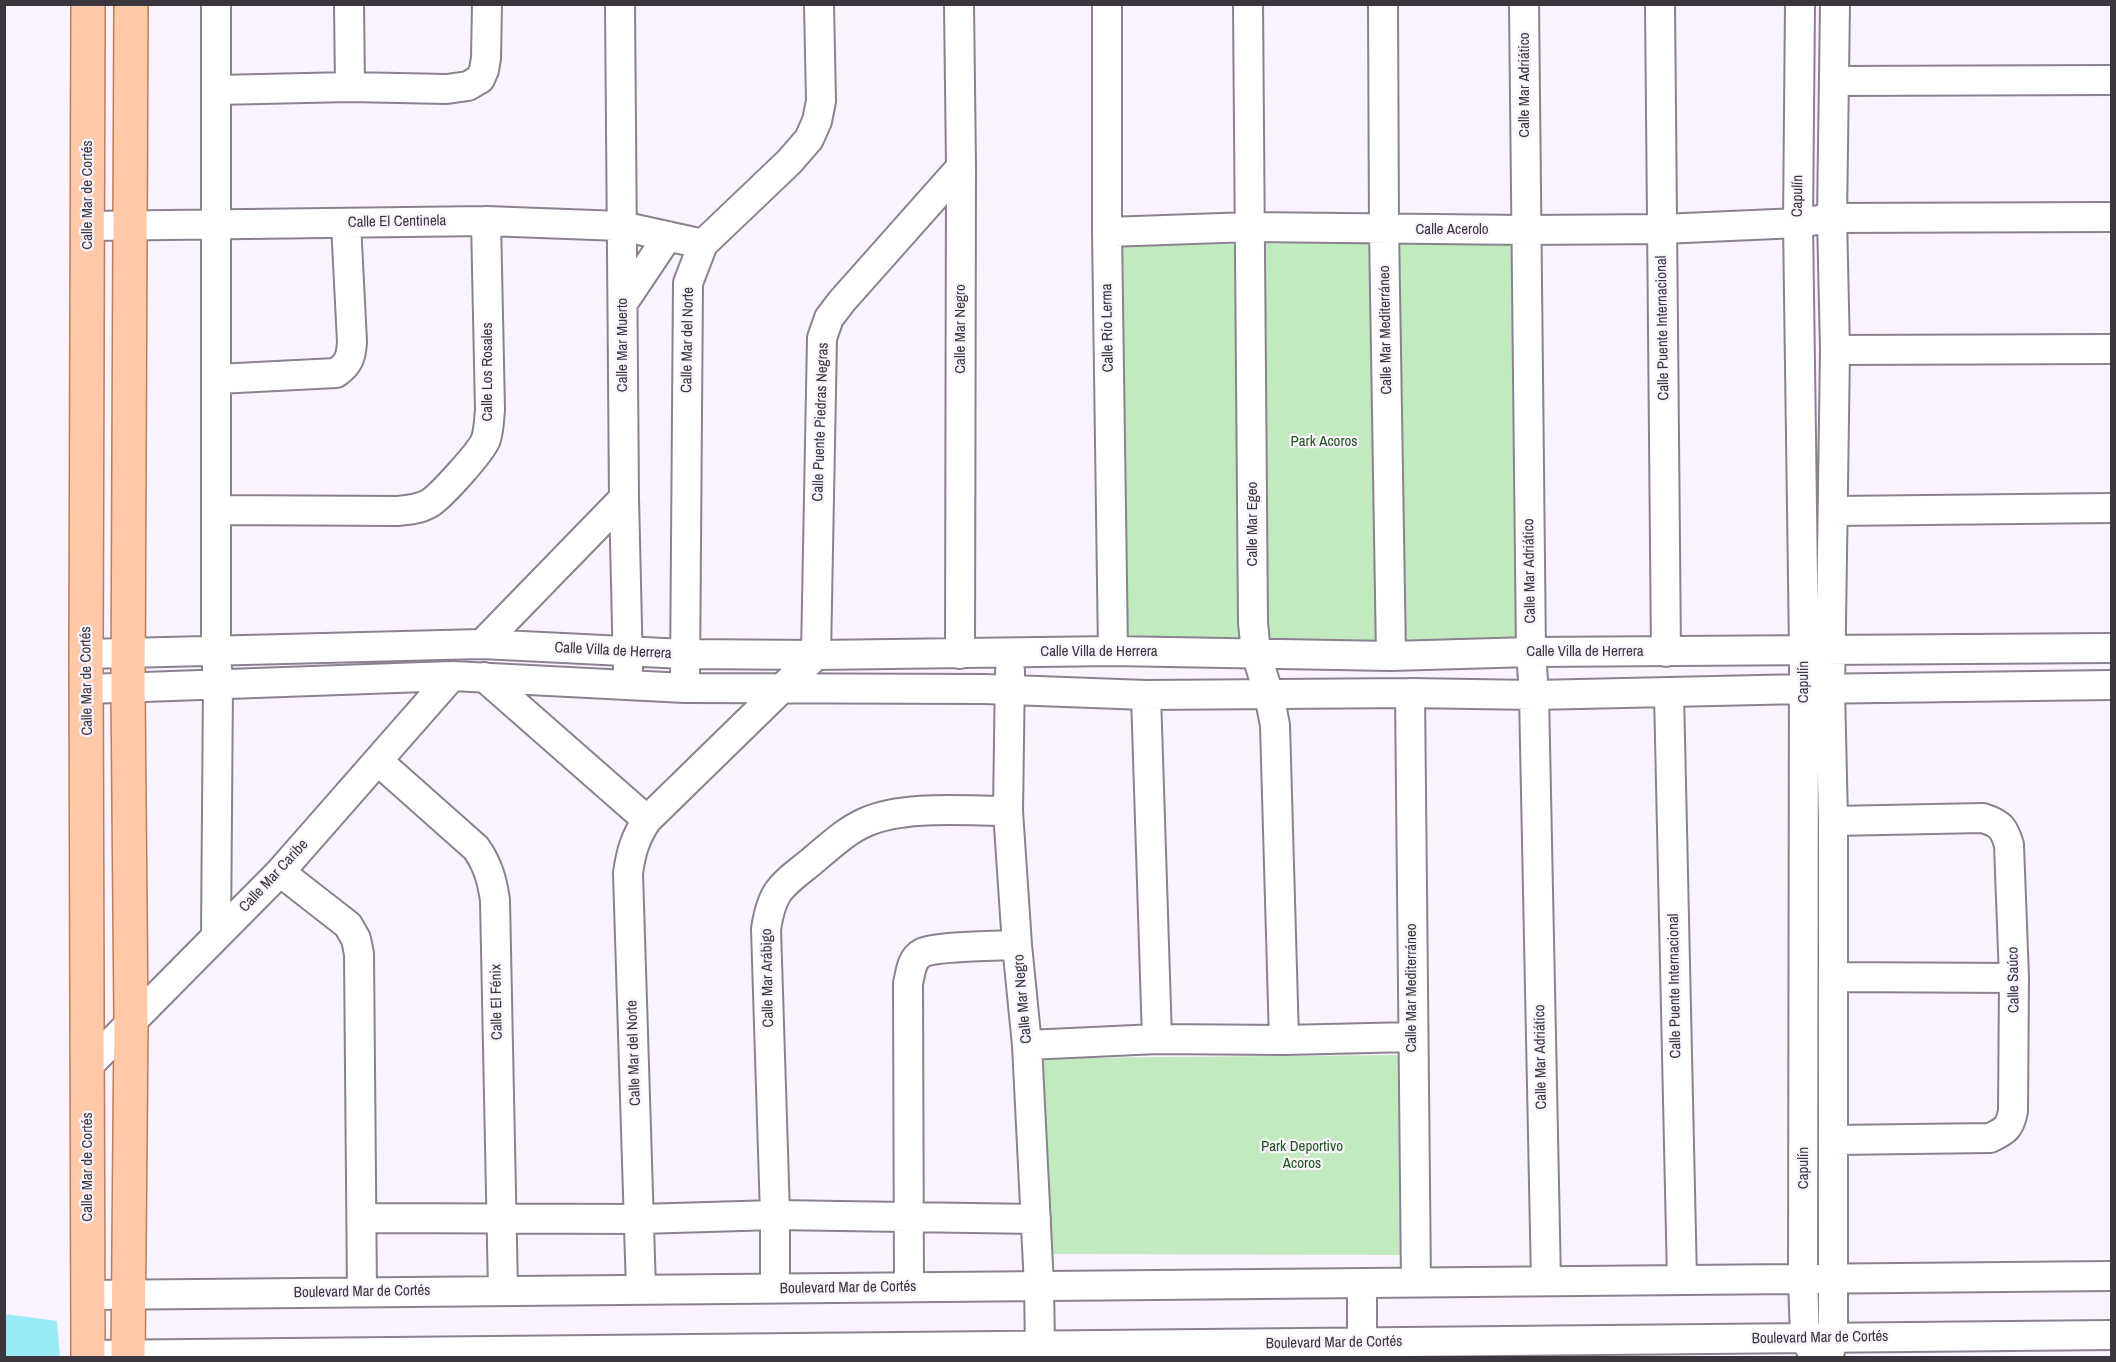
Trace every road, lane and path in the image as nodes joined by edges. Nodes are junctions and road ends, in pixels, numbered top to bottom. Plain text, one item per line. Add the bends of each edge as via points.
1 (88, 4) edge
2 (131, 4) edge
3 (216, 4) edge
4 (350, 4) edge
5 (488, 4) edge
6 (620, 4) edge
7 (819, 4) edge
8 (959, 4) edge
9 (1107, 4) edge
10 (1248, 4) edge
11 (1383, 4) edge
12 (1524, 4) edge
13 (1660, 4) edge
14 (1800, 4) edge
15 (1835, 4) edge
16 (2112, 80) edge
17 (1834, 81) junction
18 (350, 87) junction
19 (217, 90) junction
20 (962, 167) junction
21 (2112, 217) edge
22 (1832, 219) junction
23 (486, 221) junction
24 (346, 223) junction
25 (1798, 223) junction
26 (216, 225) junction
27 (88, 226) junction
28 (621, 226) junction
29 (131, 227) junction
30 (1251, 227) junction
31 (1384, 229) junction
32 (1662, 229) junction
33 (1526, 230) junction
34 (1107, 232) junction
35 (668, 236) junction
36 (703, 244) junction
37 (623, 303) junction
38 (2112, 349) edge
39 (1835, 350) junction
40 (217, 379) junction
41 (624, 498) junction
42 (2112, 508) edge
43 (217, 510) junction
44 (1834, 511) junction
45 (482, 644) junction
46 (2112, 648) edge
47 (216, 650) junction
48 (1804, 650) junction
49 (1832, 650) junction
50 (627, 651) junction
51 (1113, 651) junction
52 (1010, 652) junction
53 (1532, 652) junction
54 (1666, 652) junction
55 (128, 653) junction
56 (1257, 653) junction
57 (86, 654) junction
58 (684, 654) junction
59 (960, 654) junction
60 (816, 655) junction
61 (1391, 656) junction
62 (452, 676) junction
63 (483, 677) junction
64 (218, 685) junction
65 (2112, 685) edge
66 (628, 686) junction
67 (685, 688) junction
68 (783, 688) junction
69 (88, 689) junction
70 (128, 689) junction
71 (1817, 689) junction
72 (1010, 690) junction
73 (1410, 693) junction
74 (1669, 693) junction
75 (1146, 694) junction
76 (1269, 695) junction
77 (1534, 695) junction
78 (378, 761) junction
79 (1008, 811) junction
80 (647, 820) junction
81 (1833, 821) junction
82 (280, 872) junction
83 (216, 936) junction
84 (1017, 945) junction
85 (1833, 977) junction
86 (2014, 978) junction
87 (131, 1022) junction
88 (1412, 1037) junction
89 (1157, 1040) junction
90 (1284, 1040) junction
91 (1027, 1045) junction
92 (88, 1066) junction
93 (1834, 1140) junction
94 (775, 1215) junction
95 (363, 1218) junction
96 (501, 1218) junction
97 (909, 1218) junction
98 (640, 1219) junction
99 (1036, 1219) junction
100 (2112, 1276) edge
101 (1803, 1278) junction
102 (1833, 1278) junction
103 (1682, 1280) junction
104 (1546, 1281) junction
105 (1416, 1282) junction
106 (1362, 1283) junction
107 (1039, 1286) junction
108 (909, 1287) junction
109 (775, 1288) junction
110 (641, 1290) junction
111 (503, 1291) junction
112 (362, 1292) junction
113 (128, 1294) junction
114 (88, 1295) junction
115 (2112, 1335) edge
116 (1040, 1346) junction
117 (1820, 1348) edge
118 (1362, 1350) edge
119 (258, 1355) edge
120 (88, 1356) edge
121 (128, 1356) edge

1 - 27 main road, Calle Mar de Cortés
2 - 29 main road
3 - 19 street
4 - 18 street
5 - 18 street via 486,58 480,79 468,86 447,89
6 - 28 street, Calle Mar Muerto
7 - 36 street, Calle Mar del Norte via 821,101 813,130 789,162
8 - 20 street, Calle Mar Negro
9 - 34 street, Calle Río Lerma
10 - 30 street, Calle Mar Egeo
11 - 31 street, Calle Mar Mediterráneo
12 - 33 street, Calle Mar Adriático
13 - 32 street, Calle Puente Internacional
14 - 25 street, Capulín
15 - 17 street, Capulín
16 - 17 street
17 - 22 street, Capulín
18 - 19 street
19 - 26 street
20 - 59 street, Calle Mar Negro
20 - 60 street, Calle Puente Piedras Negras via 842,301 829,318 822,338
21 - 22 street
22 - 25 street, Calle Acerolo
22 - 39 street, Capulín
23 - 24 street, Calle El Centinela
23 - 28 street, Calle El Centinela
23 - 43 street, Calle Los Rosales via 488,428 477,452 438,496 416,509 398,511
24 - 26 street, Calle El Centinela
24 - 40 street via 352,342 346,366 336,373
25 - 32 street, Calle Acerolo
25 - 48 street, Capulín
26 - 29 street, Calle El Centinela
26 - 40 street
27 - 29 street, Calle El Centinela
27 - 57 main road, Calle Mar de Cortés
28 - 35 street, Calle El Centinela
28 - 37 street, Calle Mar Muerto
29 - 55 main road
30 - 31 street, Calle Acerolo
30 - 34 street, Calle Acerolo
30 - 56 street, Calle Mar Egeo via 1253,622
31 - 33 street, Calle Acerolo
31 - 61 street, Calle Mar Mediterráneo
32 - 33 street, Calle Acerolo
32 - 54 street, Calle Puente Internacional
33 - 53 street, Calle Mar Adriático
34 - 51 street, Calle Río Lerma
35 - 36 street, Calle El Centinela
35 - 37 street
36 - 58 street, Calle Mar del Norte via 688,283
37 - 41 street, Calle Mar Muerto
38 - 39 street
39 - 44 street, Capulín
40 - 43 street
41 - 45 street
41 - 50 street, Calle Mar Muerto
42 - 44 street
43 - 47 street
44 - 49 street, Capulín
45 - 47 street, Calle Villa de Herrera
45 - 50 street, Calle Villa de Herrera
46 - 49 street, Calle Villa de Herrera
47 - 55 street, Calle Villa de Herrera
47 - 64 street
48 - 49 street, Calle Villa de Herrera
48 - 54 street, Calle Villa de Herrera
48 - 71 street, Capulín
49 - 71 street, Capulín
50 - 58 street, Calle Villa de Herrera
50 - 66 street, Calle Mar Muerto
51 - 52 street, Calle Villa de Herrera
51 - 56 street, Calle Villa de Herrera
52 - 59 street, Calle Villa de Herrera
52 - 72 street, Calle Mar Negro
53 - 54 street, Calle Villa de Herrera
53 - 61 street, Calle Villa de Herrera
53 - 77 street, Calle Mar Adriático
55 - 57 street, Calle Villa de Herrera
55 - 70 main road
56 - 61 street, Calle Villa de Herrera
56 - 76 street, Calle Mar Egeo
57 - 69 main road, Calle Mar de Cortés
58 - 60 street, Calle Villa de Herrera
58 - 67 street, Calle Mar del Norte
59 - 60 street, Calle Villa de Herrera
60 - 68 street, Calle Mar del Norte
62 - 63 street
62 - 64 street
62 - 78 street, Calle Mar Caribe
63 - 66 street
63 - 80 street
64 - 70 street
64 - 83 street
65 - 71 street
66 - 67 street
67 - 68 street
68 - 72 street
68 - 80 street, Calle Mar del Norte
69 - 70 street
69 - 92 main road, Calle Mar de Cortés
70 - 87 main road
71 - 74 street
71 - 81 street, Capulín
71 - 101 street, Capulín
72 - 75 street
72 - 79 street, Calle Mar Negro
73 - 76 street
73 - 77 street
73 - 88 street, Calle Mar Mediterráneo
74 - 77 street
74 - 103 street, Calle Puente Internacional
75 - 76 street
75 - 89 street
76 - 90 street, Calle Mar Egeo via 1275,725
77 - 104 street, Calle Mar Adriático
78 - 82 street, Calle Mar Caribe
78 - 96 street, Calle El Fénix via 476,848 492,877
79 - 84 street, Calle Mar Negro
79 - 94 street, Calle Mar Arábigo via 922,811 873,819 847,832 784,884 774,897 766,929
80 - 98 street, Calle Mar del Norte via 636,836 628,873
81 - 85 street, Capulín
81 - 86 street, Calle Saúco via 1983,818 1997,822 2010,845
82 - 83 street, Calle Mar Caribe
82 - 95 street via 348,925 356,939
83 - 87 street, Calle Mar Caribe
84 - 91 street, Calle Mar Negro
84 - 97 street via 937,950 921,954 913,963 908,983
85 - 86 street
85 - 93 street, Capulín
86 - 93 street, Calle Saúco via 2013,1111 2011,1123 2003,1132 1990,1138
87 - 92 street, Calle Mar Caribe
87 - 113 main road
88 - 90 street
88 - 105 street, Calle Mar Mediterráneo
89 - 90 street
89 - 91 street
91 - 99 street, Calle Mar Negro
92 - 114 main road, Calle Mar de Cortés
93 - 102 street, Capulín
94 - 97 street
94 - 98 street
94 - 109 street, Calle Mar Arábigo
95 - 96 street
95 - 112 street
96 - 98 street
96 - 111 street, Calle El Fénix
97 - 99 street
97 - 108 street
98 - 110 street, Calle Mar del Norte
99 - 107 street, Calle Mar Negro
100 - 102 street, Boulevard Mar de Cortés
101 - 102 street, Boulevard Mar de Cortés
101 - 103 street, Boulevard Mar de Cortés
101 - 117 street, Capulín
102 - 117 street, Capulín
103 - 104 street, Boulevard Mar de Cortés
104 - 105 street, Boulevard Mar de Cortés
105 - 106 street, Boulevard Mar de Cortés
106 - 107 street, Boulevard Mar de Cortés
106 - 118 street
107 - 108 street, Boulevard Mar de Cortés
107 - 116 street, Calle Mar Negro
108 - 109 street, Boulevard Mar de Cortés
109 - 110 street, Boulevard Mar de Cortés
110 - 111 street, Boulevard Mar de Cortés
111 - 112 street, Boulevard Mar de Cortés
112 - 113 street, Boulevard Mar de Cortés
113 - 114 street, Boulevard Mar de Cortés
113 - 121 main road
114 - 120 main road, Calle Mar de Cortés
115 - 117 street, Boulevard Mar de Cortés
116 - 118 street, Boulevard Mar de Cortés
116 - 119 street, Boulevard Mar de Cortés
117 - 118 street, Boulevard Mar de Cortés
119 - 121 street, Boulevard Mar de Cortés
120 - 121 street, Boulevard Mar de Cortés

